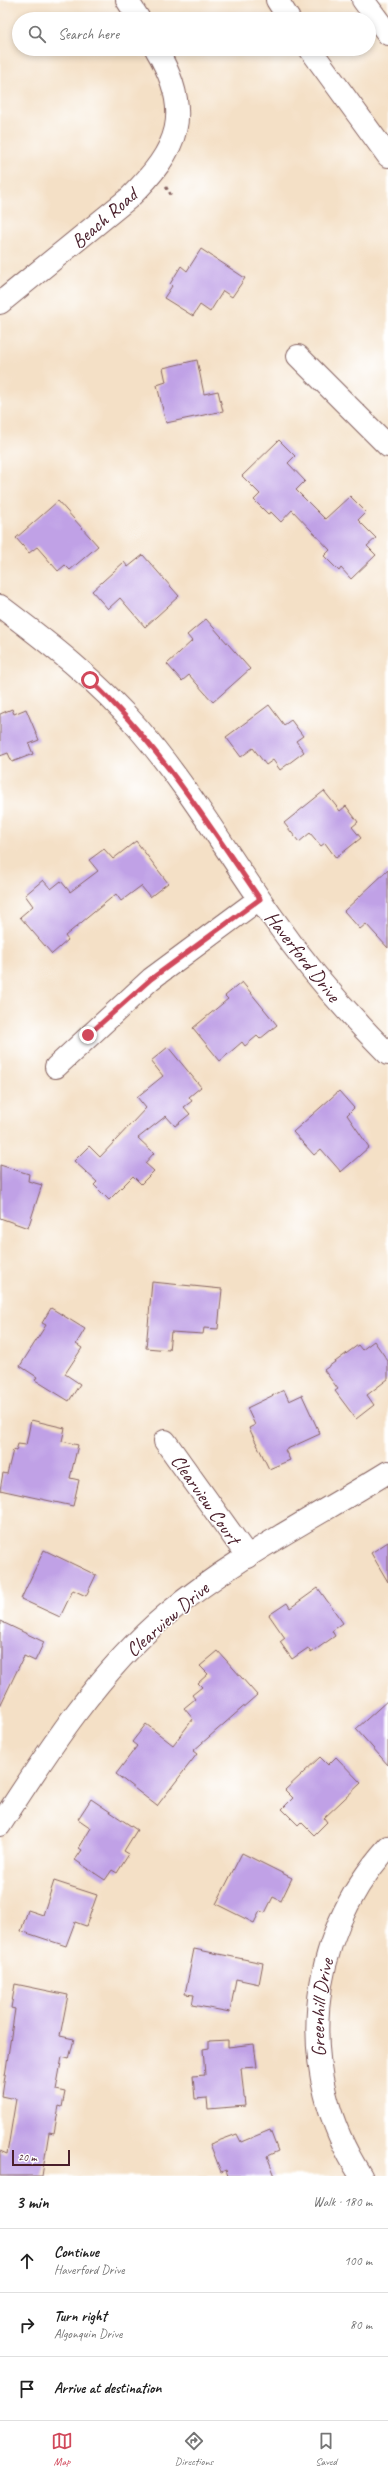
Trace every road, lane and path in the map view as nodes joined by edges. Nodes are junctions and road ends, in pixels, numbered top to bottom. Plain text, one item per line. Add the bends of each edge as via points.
1 (127, 0) edge
2 (277, 0) edge
3 (363, 0) edge
4 (134, 12) edge
5 (285, 12) edge
6 (372, 12) edge
7 (376, 18) edge
8 (388, 34) edge
9 (160, 56) edge
10 (315, 56) edge
11 (388, 156) edge
12 (0, 303) edge
13 (298, 356) dead end
14 (388, 446) edge
15 (0, 606) edge
16 (260, 899) junction
17 (388, 1054) edge
18 (56, 1067) dead end
19 (165, 1441) dead end
20 (388, 1472) edge
21 (248, 1557) junction
22 (0, 1825) edge
23 (388, 1847) edge
24 (361, 2176) edge

1 - 4 main road
2 - 5 main road
3 - 6 main road
7 - 8 main road
9 - 12 main road, Beach Road via 175,87 178,111 172,140 165,155 145,182 110,215
10 - 11 main road
13 - 14 main road
15 - 16 main road, Haverford Drive via 64,656 138,728 180,781
16 - 17 main road, Haverford Drive via 302,957
16 - 18 main road via 151,979
19 - 21 main road, Clearview Court
20 - 21 main road, Clearview Drive
21 - 22 main road, Clearview Drive via 165,1615 113,1667 79,1709
23 - 24 main road, Greenhill Drive via 360,1883 335,1933 327,1957 317,2014 317,2047 326,2103 341,2140

